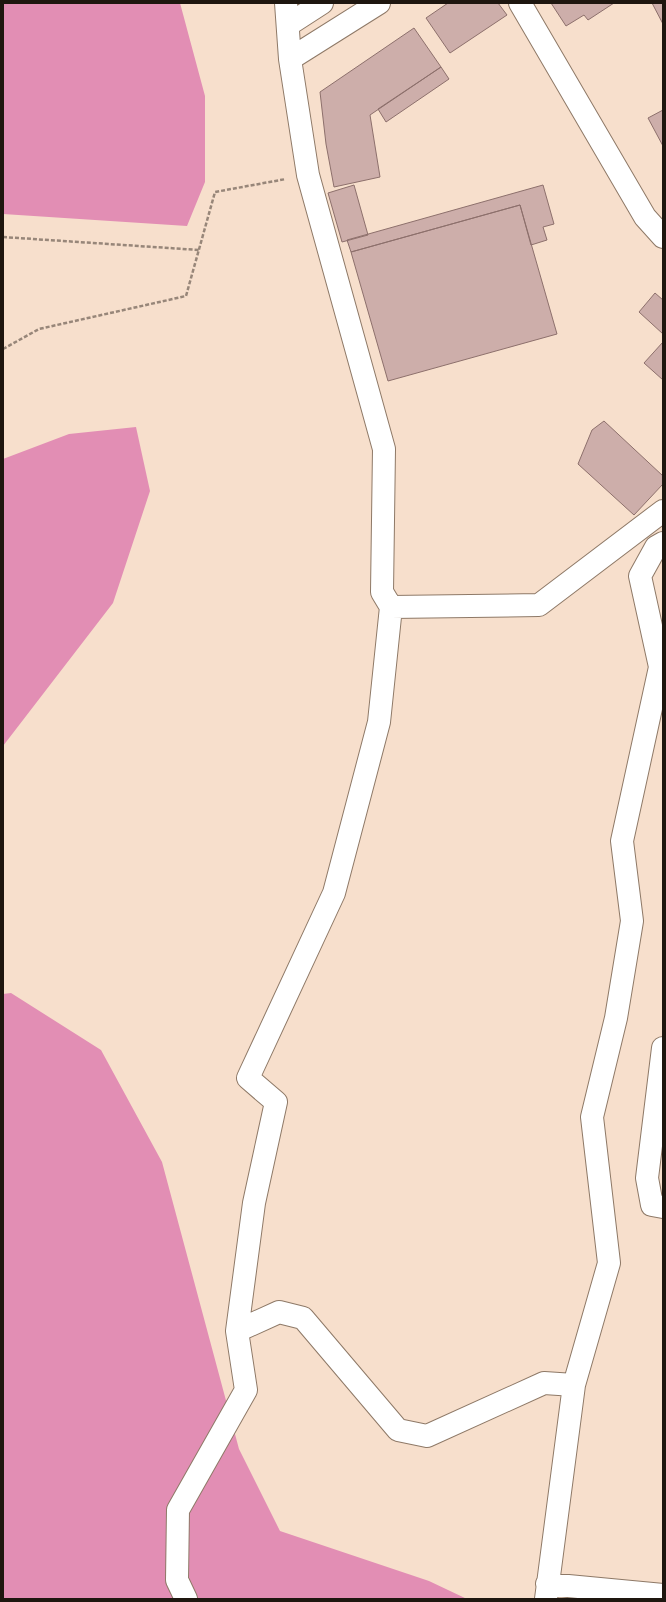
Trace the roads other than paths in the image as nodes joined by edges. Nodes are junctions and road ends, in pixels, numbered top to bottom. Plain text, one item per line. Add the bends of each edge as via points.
1 (286, 3) edge
2 (322, 3) edge
3 (379, 3) edge
4 (520, 3) edge
5 (288, 25) junction
6 (290, 59) junction
7 (663, 236) edge
8 (663, 511) edge
9 (663, 543) edge
10 (391, 607) junction
11 (663, 1048) edge
12 (663, 1207) edge
13 (237, 1331) junction
14 (574, 1385) junction
15 (547, 1591) edge
16 (663, 1595) edge
17 (186, 1599) edge

1 - 5 street
2 - 5 street
3 - 6 street
4 - 7 street via 645,216
5 - 6 street
6 - 10 street via 308,175 384,449 382,592
8 - 10 street via 539,604
9 - 14 street via 656,547 640,576 660,667 622,841 632,921 616,1018 592,1117 609,1263
10 - 13 street via 379,722 334,893 248,1078 276,1102 254,1204
11 - 12 street via 647,1178 652,1206
13 - 14 street via 279,1312 303,1318 398,1430 427,1436 544,1382
13 - 17 street via 246,1390 178,1510 177,1580
14 - 15 street
15 - 16 street

